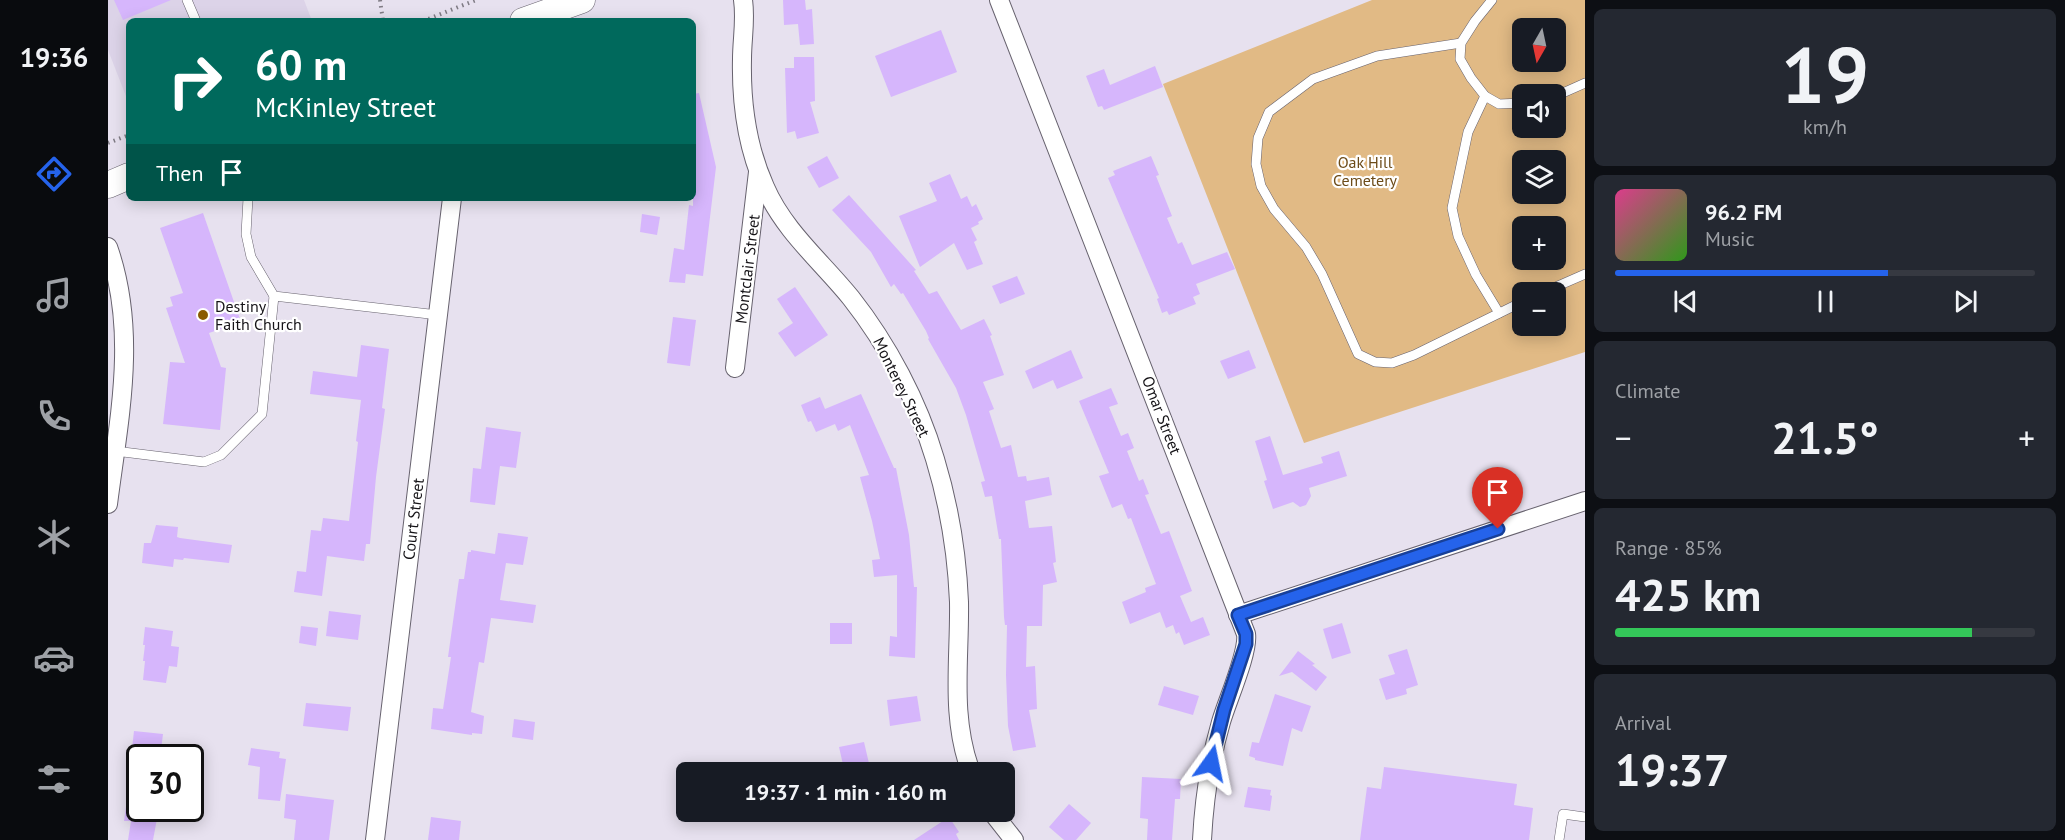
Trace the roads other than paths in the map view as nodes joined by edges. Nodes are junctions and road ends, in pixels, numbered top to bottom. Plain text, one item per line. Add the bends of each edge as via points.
1 (187, 0) edge
2 (582, 0) edge
3 (743, 0) edge
4 (999, 0) edge
5 (1492, 0) edge
6 (195, 18) edge
7 (531, 18) edge
8 (1461, 43) junction
9 (1585, 83) edge
10 (1566, 92) edge
11 (1485, 96) junction
12 (1512, 103) edge
13 (759, 171) junction
14 (126, 177) edge
15 (108, 185) edge
16 (248, 201) edge
17 (452, 201) edge
18 (108, 247) edge
19 (1585, 274) edge
20 (1566, 282) edge
21 (274, 296) junction
22 (1512, 307) edge
23 (1498, 313) junction
24 (438, 315) junction
25 (735, 368) dead end
26 (115, 451) junction
27 (1585, 501) edge
28 (108, 504) edge
29 (1238, 615) junction
30 (968, 762) edge
31 (1585, 817) edge
32 (1000, 822) edge
33 (375, 840) edge
34 (1014, 840) edge
35 (1202, 840) edge
36 (1560, 840) edge

1 - 6 lane
2 - 7 main road
3 - 13 street, Monterey Street via 743,102 747,133
4 - 29 street, Omar Street
5 - 8 lane
8 - 11 lane via 1460,59
8 - 23 lane via 1377,56 1312,79 1269,112 1258,138 1256,164 1261,186 1274,208 1322,274 1358,354 1375,362 1392,363
9 - 10 lane
11 - 12 lane via 1499,104
11 - 23 lane via 1468,132 1452,208 1458,236
13 - 25 street, Montclair Street
13 - 30 street, Monterey Street via 784,220 873,330 908,391 935,458 956,560 957,712
14 - 15 main road
16 - 21 lane via 246,234 252,257
17 - 24 street, Court Street
18 - 26 street via 120,289 125,340
19 - 20 lane
21 - 24 lane
21 - 26 lane via 262,414 221,455 204,462
22 - 23 lane
24 - 33 street, Court Street
26 - 28 street
27 - 29 street
29 - 35 street, Omar Street via 1246,644 1214,749
31 - 36 lane via 1563,814
32 - 34 street

